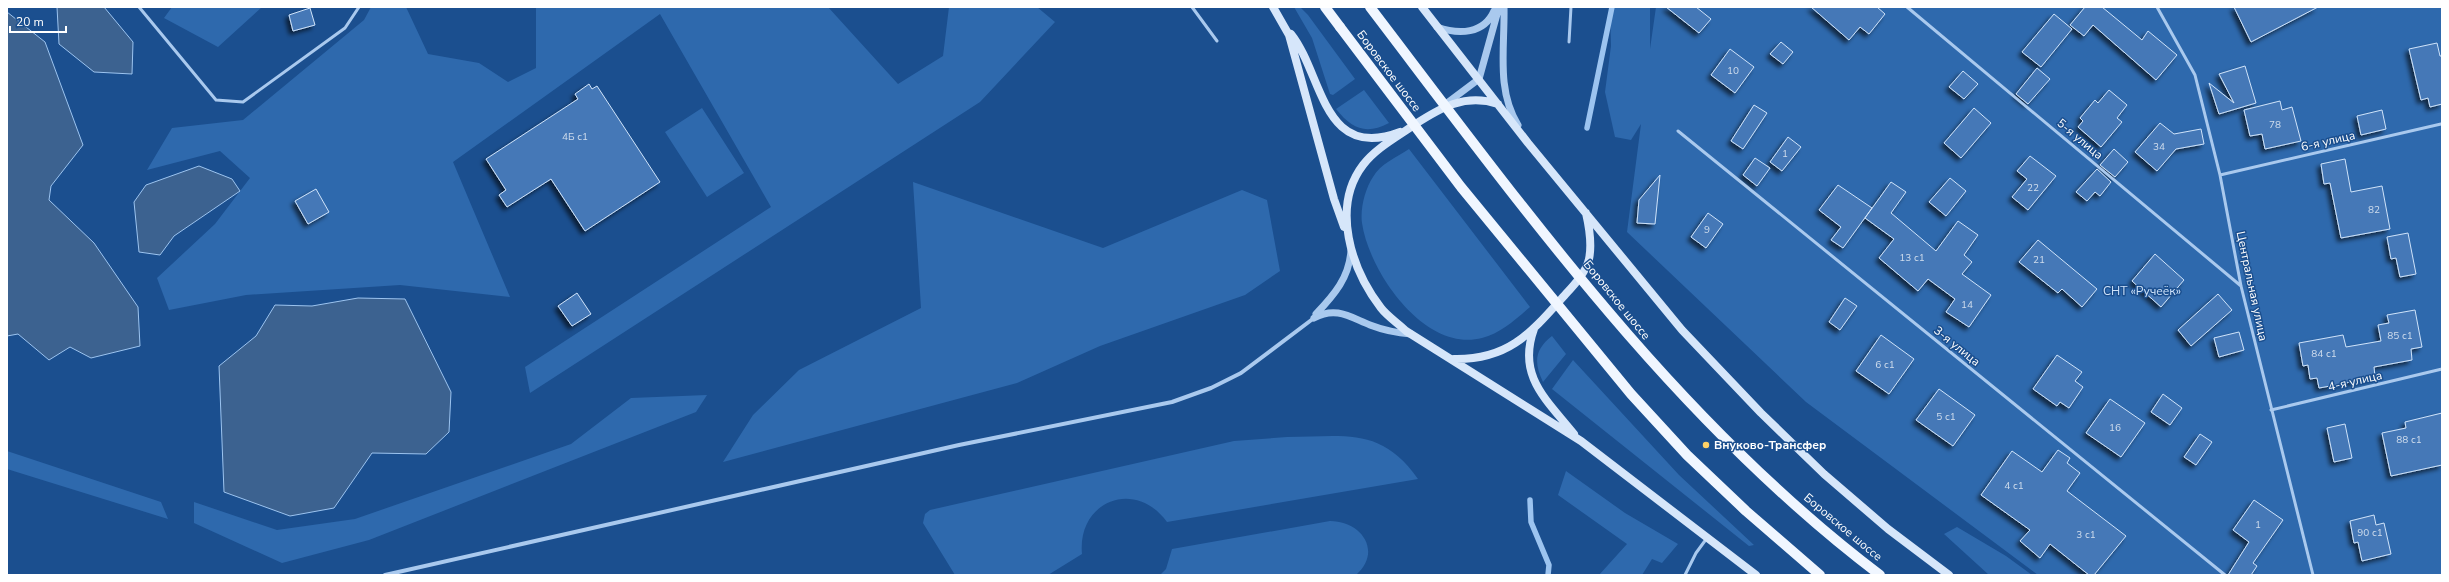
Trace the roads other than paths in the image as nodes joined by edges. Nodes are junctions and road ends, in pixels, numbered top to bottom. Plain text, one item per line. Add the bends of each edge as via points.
1 (139, 7) edge
2 (359, 7) edge
3 (1192, 7) edge
4 (1273, 7) edge
5 (1324, 7) edge
6 (1370, 7) edge
7 (1422, 7) edge
8 (1497, 7) edge
9 (1504, 7) edge
10 (1571, 7) edge
11 (1907, 7) edge
12 (2157, 7) edge
13 (1285, 26) junction
14 (1438, 27) junction
15 (1217, 41) dead end
16 (1569, 42) dead end
17 (1479, 80) junction
18 (1498, 104) junction
19 (1440, 108) junction
20 (2441, 124) dead end
21 (1410, 128) junction
22 (1678, 131) dead end
23 (1528, 142) junction
24 (2220, 175) junction
25 (1585, 210) junction
26 (1350, 242) junction
27 (2242, 286) junction
28 (1314, 318) junction
29 (1534, 329) junction
30 (1411, 334) junction
31 (1453, 359) junction
32 (2442, 369) edge
33 (2271, 410) junction
34 (1578, 439) junction
35 (1708, 537) junction
36 (385, 575) edge
37 (1686, 575) edge
38 (1756, 575) edge
39 (1820, 575) edge
40 (1880, 575) edge
41 (1949, 575) edge
42 (2225, 575) edge
43 (2313, 575) edge

1 - 2 lane via 216,100 243,102 345,28
3 - 15 lane
4 - 13 main road
5 - 39 main road, Боровское шоссе, bridge via 1462,187 1612,373 1687,455
6 - 40 main road, Боровское шоссе, bridge via 1498,174 1657,369 1754,467 1801,510
7 - 14 main road
8 - 14 street via 1490,20 1480,28 1454,32
8 - 17 street
9 - 23 street via 1506,97 1514,119
10 - 16 lane
11 - 27 lane, 5-я улица
12 - 24 lane, Центральная улица via 2195,75
13 - 21 main road via 1302,50 1327,111 1346,130 1369,138 1387,136
13 - 26 main road via 1334,199
14 - 17 main road
17 - 18 main road
17 - 19 street
18 - 19 main road via 1478,99
18 - 23 main road
19 - 21 main road
20 - 24 lane, 6-я улица
21 - 26 main road via 1366,161 1354,179 1346,210
22 - 42 lane, 3-я улица
23 - 25 main road
24 - 27 lane, Центральная улица
25 - 29 main road via 1590,252 1586,267
25 - 41 main road via 1682,330 1761,414 1850,497
26 - 28 street via 1350,262 1344,280
26 - 30 main road via 1371,293 1386,314
27 - 33 lane, Центральная улица
28 - 30 street via 1328,312 1341,312 1374,326
28 - 36 street via 1241,373 1211,388 1172,402 951,446
29 - 31 main road via 1511,347 1496,353 1477,358
29 - 34 main road via 1528,355 1533,380
30 - 31 main road
31 - 34 main road
32 - 33 lane, 4-я улица
33 - 43 lane, Центральная улица
34 - 35 main road
35 - 37 lane via 1696,553
35 - 38 main road

